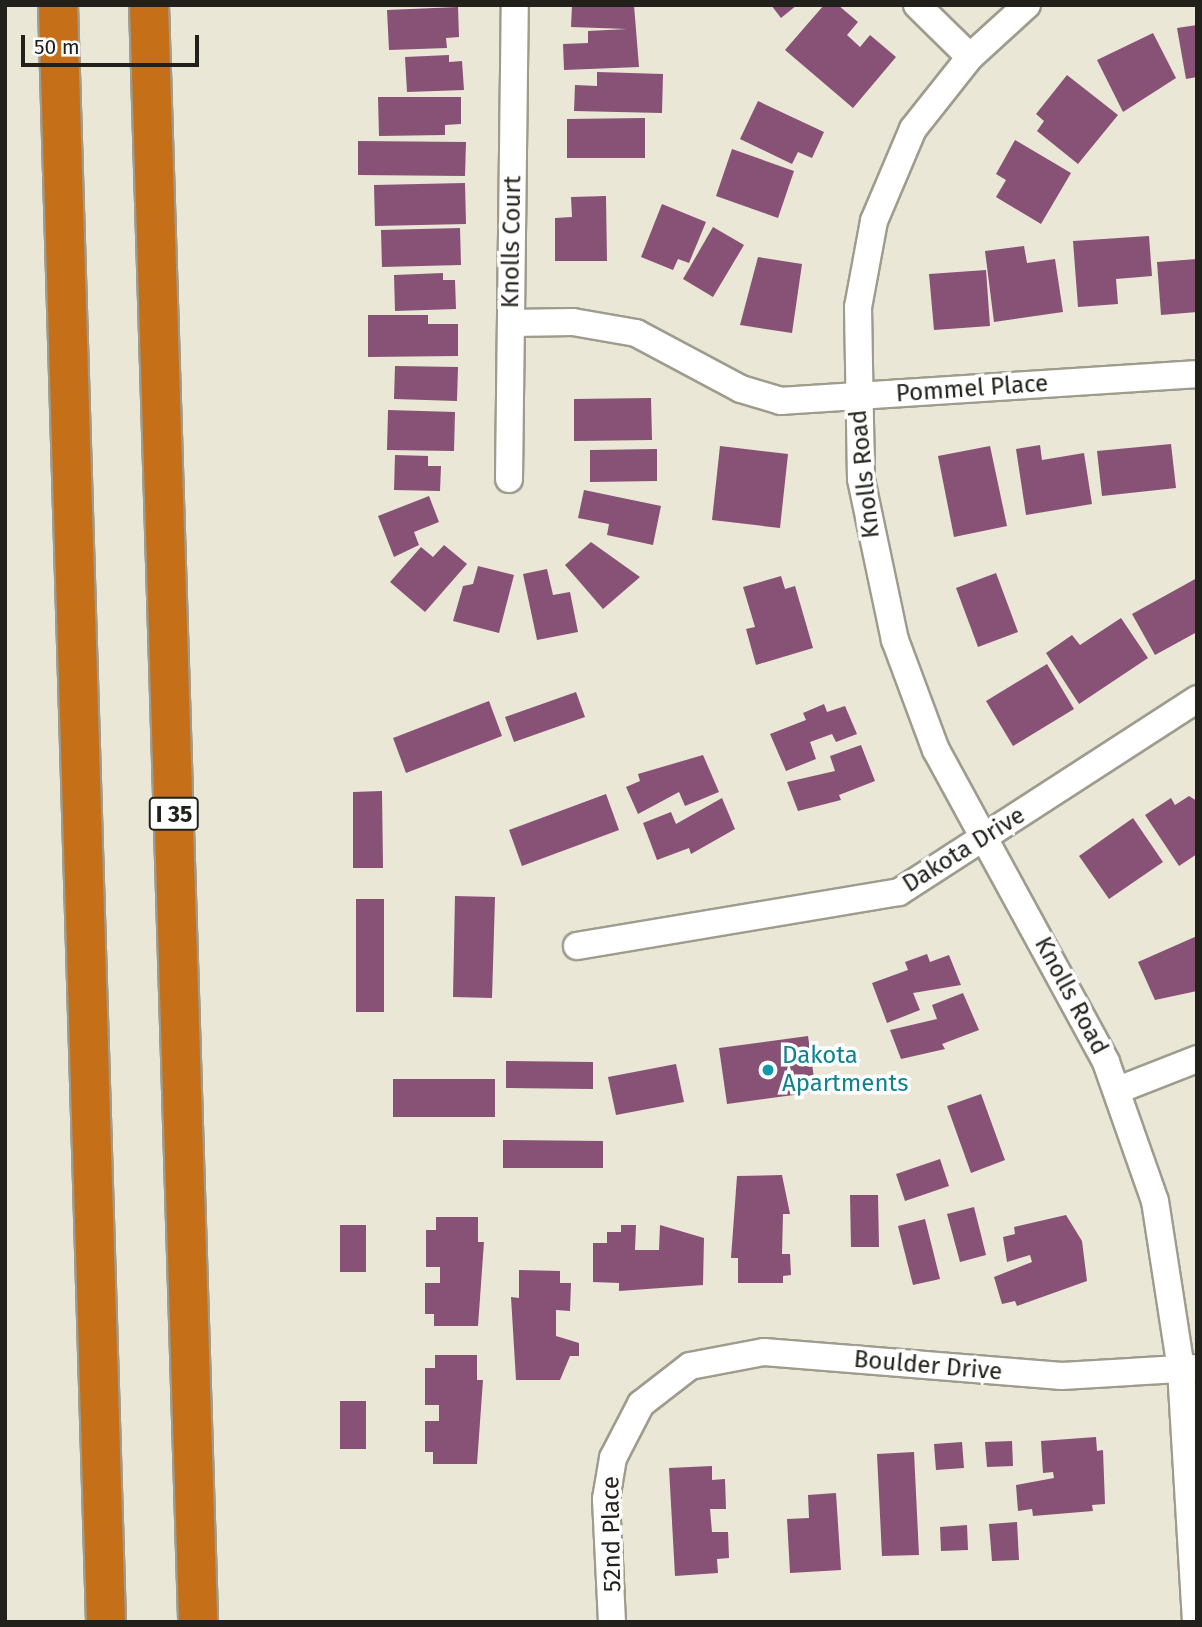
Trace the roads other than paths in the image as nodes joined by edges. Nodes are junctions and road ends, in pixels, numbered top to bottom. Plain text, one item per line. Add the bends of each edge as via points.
1 (58, 5) edge
2 (149, 5) edge
3 (515, 5) edge
4 (917, 5) edge
5 (1027, 5) edge
6 (970, 57) junction
7 (511, 323) junction
8 (1197, 374) edge
9 (857, 396) junction
10 (509, 479) dead end
11 (1197, 699) edge
12 (983, 840) junction
13 (577, 946) dead end
14 (1197, 1059) edge
15 (1118, 1090) junction
16 (1189, 1369) edge
17 (666, 1381) joint
18 (106, 1622) edge
19 (198, 1622) edge
20 (612, 1622) edge
21 (1196, 1622) edge

1 - 18 highway
2 - 19 highway, I 35
3 - 7 street, Knolls Court
4 - 6 street
5 - 6 street, Knolls Road
6 - 9 street, Knolls Road via 913,128 874,221 858,307
7 - 9 street, Pommel Place via 573,322 636,333 741,389 780,401
7 - 10 street, Knolls Court
8 - 9 street, Pommel Place
9 - 12 street, Knolls Road via 861,479 895,640 936,750
11 - 12 street, Dakota Drive
12 - 13 street, Dakota Drive via 899,892
12 - 15 street, Knolls Road
14 - 15 street
15 - 16 street, Knolls Road via 1155,1201
16 - 17 street, Boulder Drive via 1049,1375 764,1352 719,1356
16 - 21 street, Knolls Road
17 - 20 street, 52nd Place via 624,1429 608,1476

